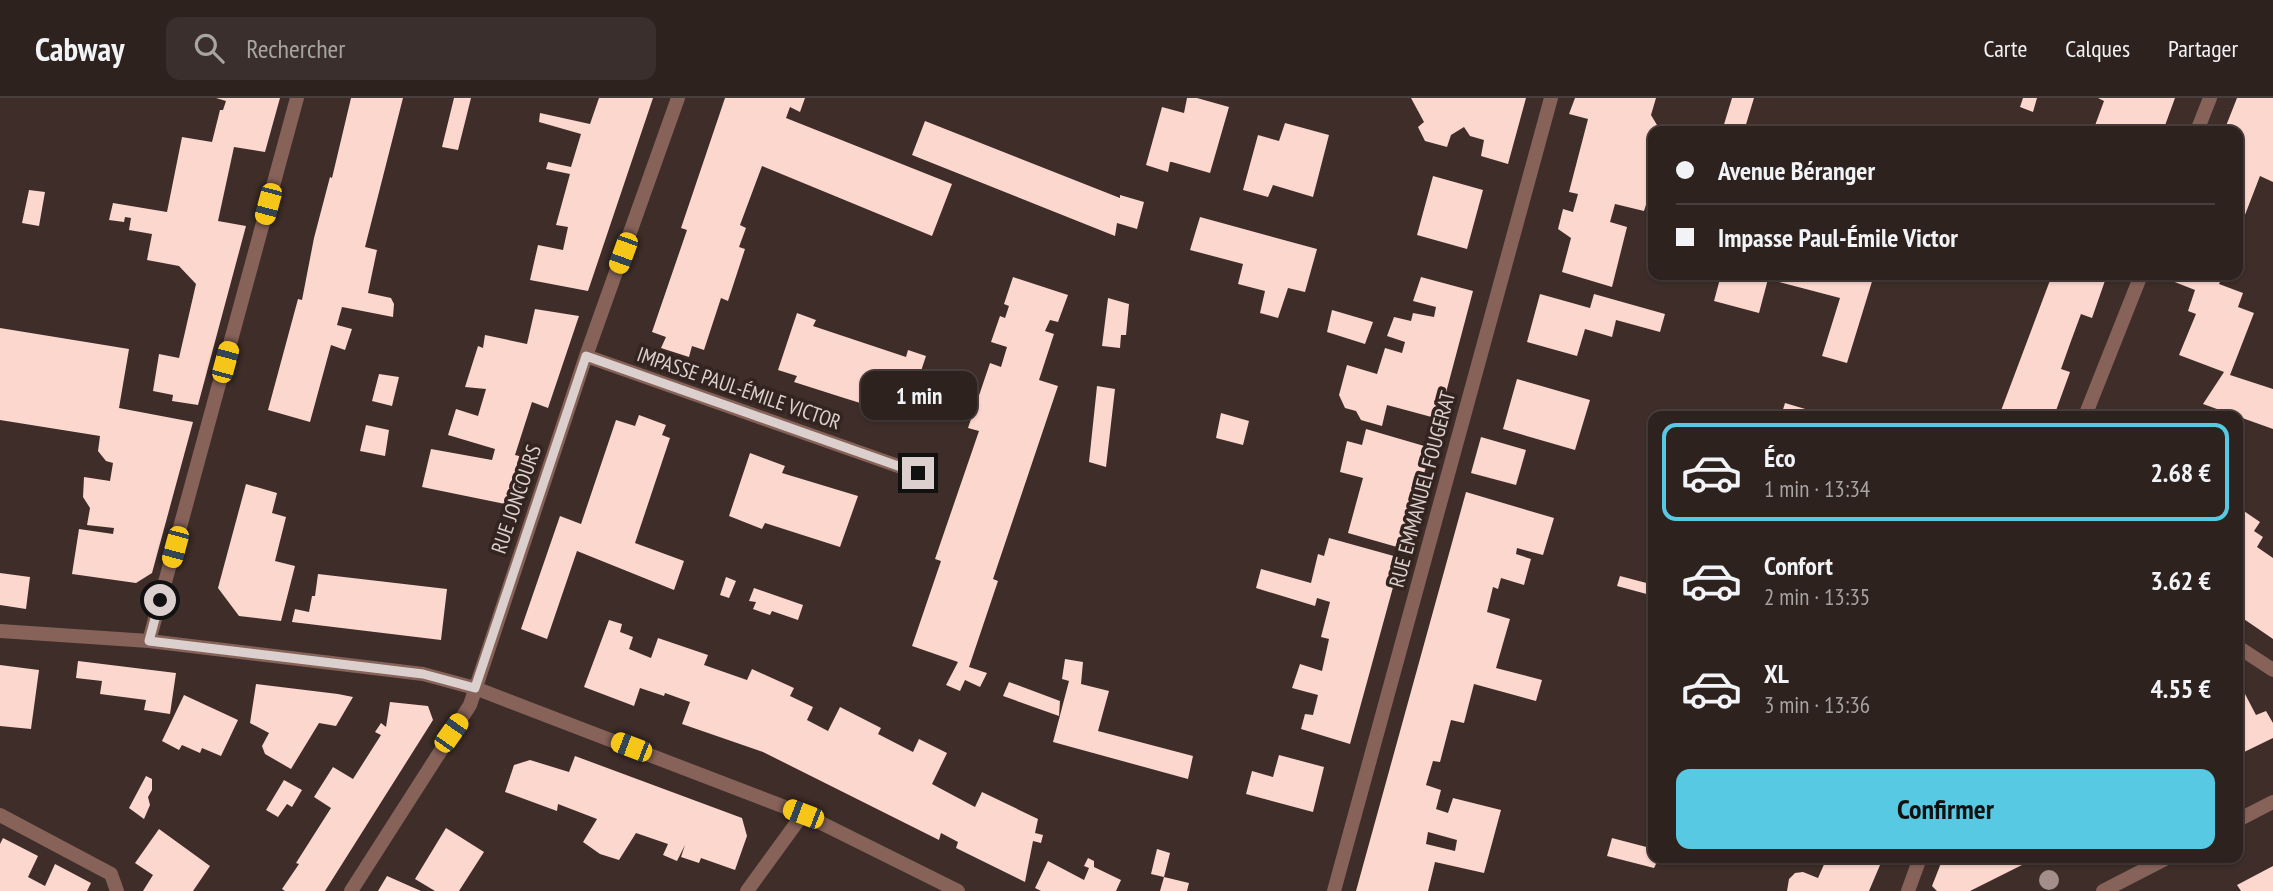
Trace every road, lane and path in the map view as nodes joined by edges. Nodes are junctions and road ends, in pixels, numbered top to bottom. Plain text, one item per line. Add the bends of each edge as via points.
1 (297, 98) edge
2 (678, 98) edge
3 (1551, 98) edge
4 (2210, 98) edge
5 (2199, 126) edge
6 (2139, 280) edge
7 (586, 356) junction
8 (2087, 411) edge
9 (918, 473) dead end
10 (0, 631) edge
11 (149, 641) junction
12 (2243, 650) edge
13 (2273, 670) edge
14 (475, 688) junction
15 (2273, 802) edge
16 (803, 814) junction
17 (0, 815) edge
18 (2243, 817) edge
19 (1918, 863) edge
20 (2157, 863) edge
21 (117, 891) edge
22 (351, 891) edge
23 (747, 891) edge
24 (958, 891) edge
25 (1334, 891) edge
26 (1908, 891) edge
27 (2103, 891) edge

1 - 11 street
2 - 7 street, RUE JONCOURS
3 - 25 street, RUE EMMANUEL FOUGERAT
4 - 5 street
6 - 8 street
7 - 9 street, IMPASSE PAUL-ÉMILE VICTOR
7 - 14 street, RUE JONCOURS
10 - 11 street
11 - 14 street via 423,674
12 - 13 street
14 - 16 street
14 - 22 street, RUE JONCOURS via 470,705
15 - 18 street
16 - 23 street
16 - 24 street
17 - 21 street via 111,874
19 - 26 street
20 - 27 street

